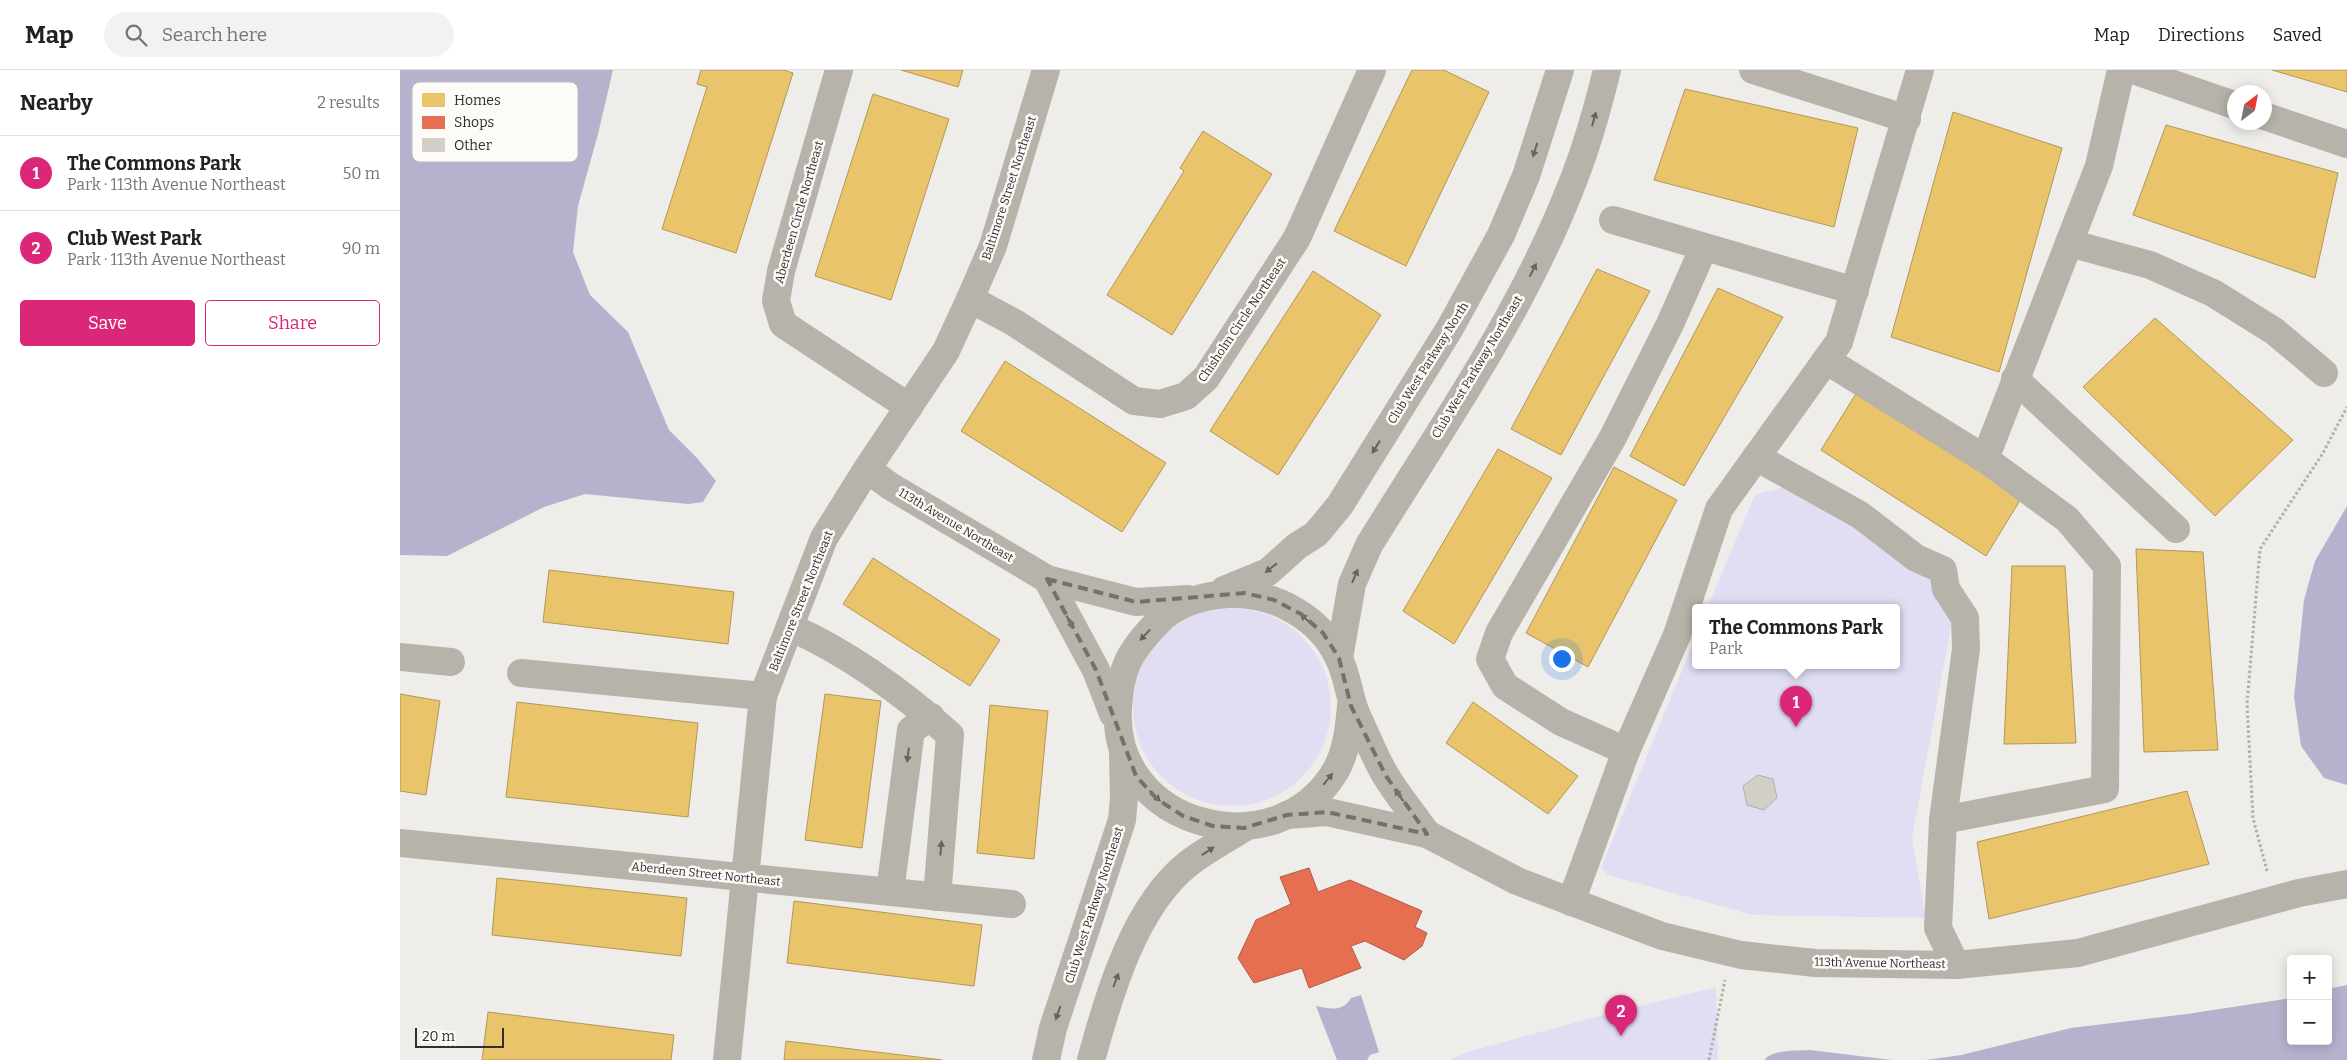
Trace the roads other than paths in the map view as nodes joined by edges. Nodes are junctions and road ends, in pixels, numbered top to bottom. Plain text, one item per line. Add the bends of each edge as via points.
1 (840, 70) edge
2 (1046, 70) edge
3 (1372, 70) edge
4 (1560, 70) edge
5 (1607, 70) edge
6 (1753, 70) edge
7 (1920, 70) edge
8 (2121, 70) edge
9 (2133, 70) edge
10 (2227, 103) edge
11 (1907, 119) junction
12 (2272, 119) edge
13 (2347, 144) edge
14 (1613, 220) dead end
15 (2070, 243) junction
16 (1704, 247) junction
17 (1855, 291) junction
18 (970, 299) junction
19 (1826, 360) junction
20 (2324, 373) dead end
21 (2015, 379) junction
22 (910, 407) junction
23 (1756, 457) junction
24 (1985, 459) junction
25 (867, 469) junction
26 (2176, 529) dead end
27 (1047, 579) junction
28 (1208, 596) junction
29 (790, 627) junction
30 (400, 657) edge
31 (1339, 658) junction
32 (451, 662) dead end
33 (521, 673) dead end
34 (763, 696) junction
35 (1352, 706) junction
36 (931, 717) junction
37 (1120, 735) junction
38 (1626, 751) junction
39 (1287, 815) junction
40 (1943, 820) junction
41 (1244, 828) junction
42 (1427, 834) junction
43 (400, 843) edge
44 (746, 877) junction
45 (2347, 884) edge
46 (890, 892) junction
47 (938, 897) junction
48 (1571, 902) junction
49 (1012, 904) dead end
50 (1956, 965) junction
51 (726, 1060) edge
52 (1046, 1060) edge
53 (1091, 1060) edge

1 - 22 street, Aberdeen Circle Northeast via 781,271 776,301 783,324
2 - 18 street, Baltimore Street Northeast via 993,246
3 - 18 street, Chisholm Circle Northeast via 1297,238 1206,378 1186,396 1160,404 1134,401 1015,323
4 -> 28 street, Club West Parkway North via 1526,176 1501,235 1450,328 1340,505 1316,534 1268,572
31 -> 5 street, Club West Parkway Northeast via 1352,584 1369,545 1506,322 1541,255 1590,135
6 - 11 street
7 - 11 street
8 - 15 street via 2099,166
9 - 10 street
11 - 17 street
12 - 13 street
14 - 16 street
15 - 20 street via 2150,265 2213,293 2274,331
15 - 21 street
16 - 17 street
16 - 38 street via 1670,324 1612,438 1499,633 1490,659 1504,686 1561,722
17 - 19 street via 1839,342
18 - 22 street, Baltimore Street Northeast via 946,351
19 - 23 street
19 - 24 street
21 - 24 street
21 - 26 street
22 - 25 street, Baltimore Street Northeast
23 - 38 street via 1719,509 1677,635
23 - 40 street via 1860,515 1916,558 1943,570 1946,589 1965,618 1966,649
24 - 40 street via 2067,519 2108,566 2105,788
25 - 27 street, 113th Avenue Northeast via 890,486
25 - 29 street, Baltimore Street Northeast via 824,538
27 - 28 street, 113th Avenue Northeast via 1136,602
27 -> 37 street via 1096,670
31 -> 28 street, 113th Avenue Northeast via 1323,634 1301,614 1274,600 1245,593
28 -> 37 street via 1164,616 1135,645 1119,682
29 - 34 street, Baltimore Street Northeast
29 - 36 street via 875,673
30 - 32 street
31 - 35 street, 113th Avenue Northeast via 1348,681
33 - 34 street
34 - 44 street, Baltimore Street Northeast
39 -> 35 street via 1315,796 1336,770 1348,739
42 -> 35 street, 113th Avenue Northeast via 1386,776
36 -> 46 street via 911,730
47 -> 36 street via 950,735
37 -> 41 street via 1136,776 1157,799 1213,826
37 -> 52 street, Club West Parkway Northeast via 1124,798 1122,820 1053,1028
38 - 48 street
39 - 41 street via 1266,824
39 - 42 street, 113th Avenue Northeast via 1327,812
40 - 50 street via 1938,928
53 -> 41 street via 1110,996 1144,915 1188,864
42 - 48 street, 113th Avenue Northeast via 1517,880
43 - 44 street, Aberdeen Street Northeast
44 - 46 street, Aberdeen Street Northeast
44 - 51 street, Baltimore Street Northeast
45 - 50 street, 113th Avenue Northeast via 2270,900 2078,953
46 - 47 street, Aberdeen Street Northeast
47 - 49 street, Aberdeen Street Northeast
48 - 50 street, 113th Avenue Northeast via 1662,936 1741,955 1815,963

